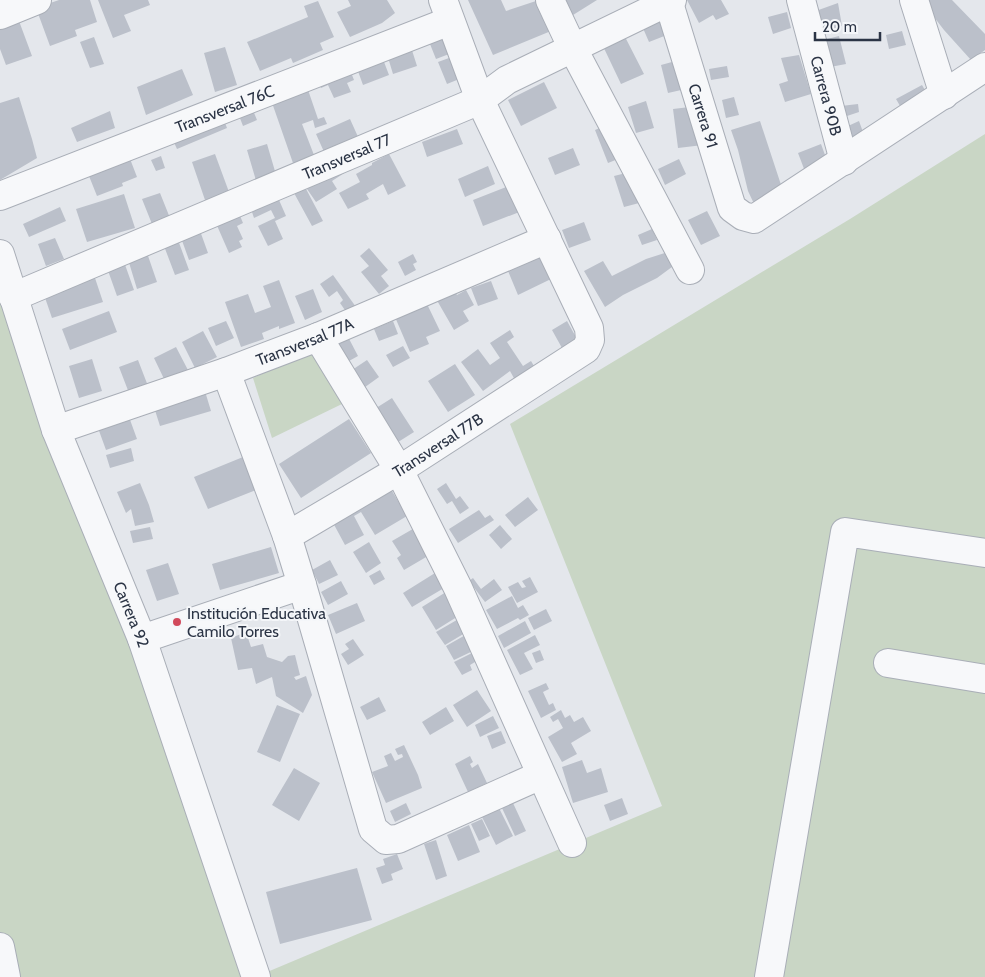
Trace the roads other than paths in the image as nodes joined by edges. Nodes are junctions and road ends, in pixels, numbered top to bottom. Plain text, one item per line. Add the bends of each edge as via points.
1 (36, 0) edge
2 (550, 0) edge
3 (801, 0) edge
4 (914, 0) edge
5 (670, 1) edge
6 (447, 10) edge
7 (0, 15) edge
8 (572, 47) junction
9 (985, 67) edge
10 (944, 95) junction
11 (480, 100) junction
12 (844, 161) junction
13 (0, 196) edge
14 (547, 240) junction
15 (0, 254) edge
16 (690, 270) dead end
17 (13, 296) junction
18 (318, 337) junction
19 (226, 372) junction
20 (56, 430) junction
21 (399, 470) junction
22 (287, 536) junction
23 (985, 553) edge
24 (302, 585) junction
25 (142, 639) junction
26 (888, 663) dead end
27 (985, 679) edge
28 (541, 775) junction
29 (572, 843) dead end
30 (0, 948) edge
31 (6, 977) edge
32 (256, 977) edge
33 (769, 977) edge

1 - 7 street
2 - 8 street
3 - 12 street, Carrera 90B
4 - 10 street
5 - 8 street, Transversal 77
5 - 12 street, Carrera 91 via 732,208 754,220
6 - 11 street
6 - 13 street, Transversal 76C
8 - 11 street, Transversal 77 via 507,80
8 - 16 street
9 - 10 street
10 - 12 street
11 - 14 street
11 - 17 street, Transversal 77
14 - 18 street, Transversal 77A
14 - 21 street, Transversal 77B via 589,328 590,340 586,350
15 - 17 street, Carrera 92
17 - 20 street, Carrera 92
18 - 19 street, Transversal 77A
18 - 21 street
19 - 20 street, Transversal 77A
19 - 22 street
20 - 25 street, Carrera 92
21 - 22 street, Transversal 77B
21 - 28 street via 458,588
22 - 24 street
23 - 33 street via 845,532
24 - 25 street
24 - 28 street via 373,829 386,840 398,839
25 - 32 street, Carrera 92
26 - 27 street
28 - 29 street
30 - 31 street

